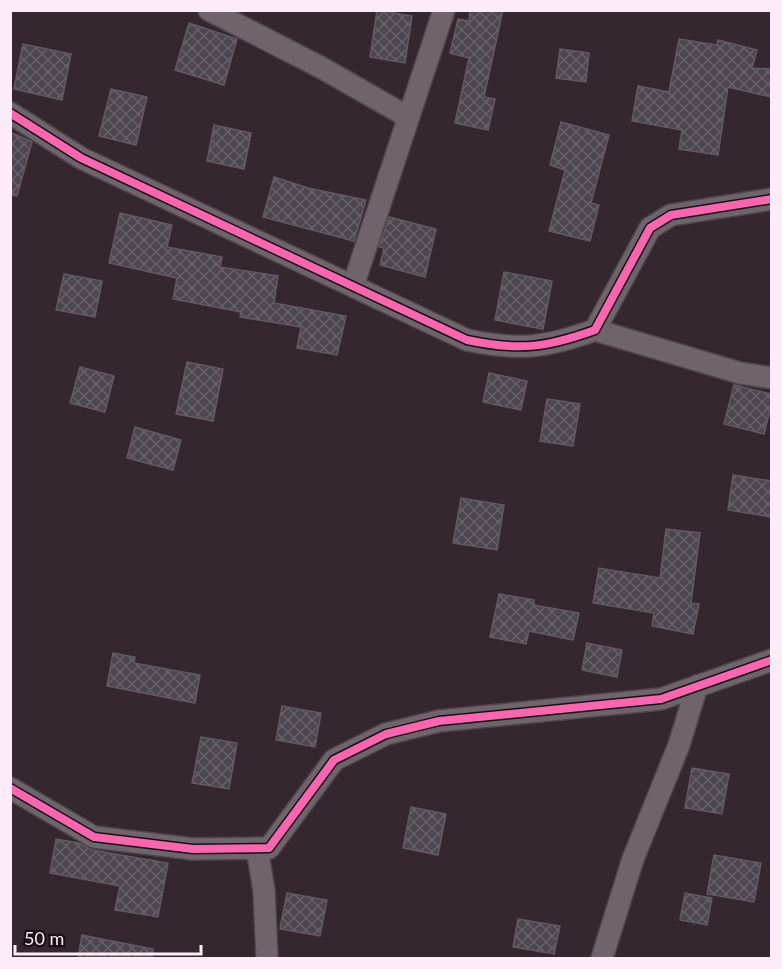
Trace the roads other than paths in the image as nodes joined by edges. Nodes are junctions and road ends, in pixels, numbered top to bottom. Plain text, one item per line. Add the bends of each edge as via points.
1 (209, 10) edge
2 (444, 10) edge
3 (10, 113) edge
4 (408, 117) junction
5 (771, 199) edge
6 (353, 286) junction
7 (595, 330) junction
8 (771, 378) edge
9 (771, 660) edge
10 (697, 686) junction
11 (10, 788) edge
12 (257, 848) junction
13 (267, 958) edge
14 (602, 958) edge

1 - 4 street
2 - 4 street
3 - 6 street via 81,158
4 - 6 street
5 - 7 street via 672,215 650,228
6 - 7 street via 466,339 496,346 522,348 560,342
7 - 8 street via 740,373
9 - 10 street
10 - 12 street via 661,699 439,721 386,734 334,760 269,848
10 - 14 street via 679,745 633,859
11 - 12 street via 94,837 193,849
12 - 13 street via 264,891

